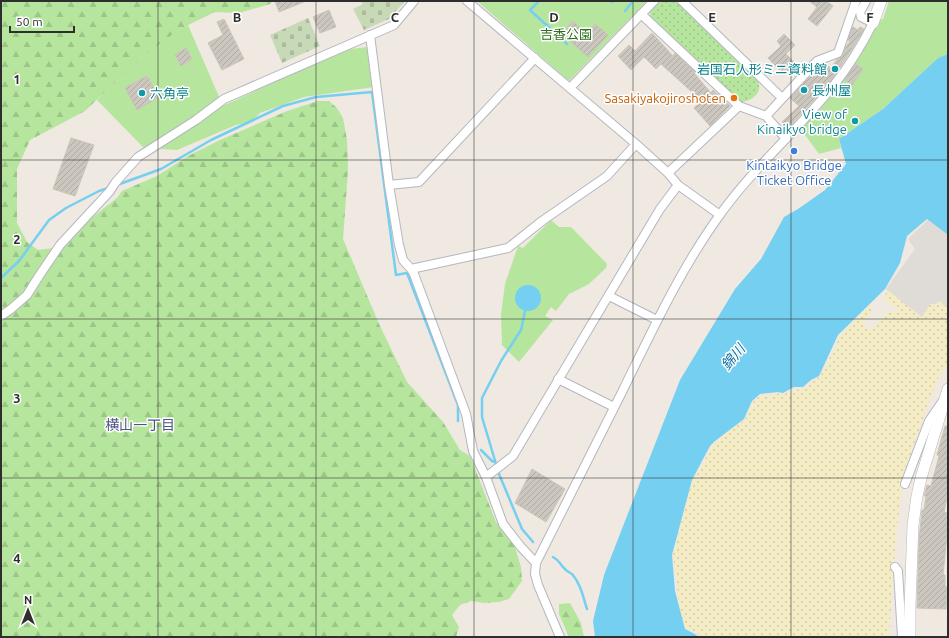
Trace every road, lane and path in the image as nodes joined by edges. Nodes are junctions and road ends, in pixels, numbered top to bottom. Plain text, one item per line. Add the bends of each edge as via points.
1 (414, 1) edge
2 (467, 1) edge
3 (654, 1) edge
4 (682, 1) edge
5 (856, 1) edge
6 (866, 1) edge
7 (881, 1) edge
8 (641, 14) junction
9 (873, 23) junction
10 (370, 35) junction
11 (535, 58) junction
12 (570, 88) junction
13 (782, 98) junction
14 (739, 106) junction
15 (766, 116) junction
16 (786, 138) junction
17 (636, 144) junction
18 (668, 172) junction
19 (678, 184) junction
20 (389, 185) junction
21 (720, 214) junction
22 (411, 269) junction
23 (609, 296) junction
24 (1, 316) edge
25 (657, 320) junction
26 (558, 379) junction
27 (948, 389) edge
28 (944, 399) junction
29 (614, 407) junction
30 (486, 477) junction
31 (905, 484) dead end
32 (536, 563) junction
33 (895, 567) dead end
34 (560, 637) edge
35 (902, 637) edge
36 (910, 637) edge

1 - 10 street via 394,25
2 - 11 street
3 - 8 street
4 - 13 street
5 - 13 street via 838,53 817,62
6 - 9 street via 860,12 861,17
7 - 9 main road
8 - 12 street
8 - 14 street
9 - 16 street via 834,85
10 - 20 street
10 - 24 street via 224,99 138,157 60,245 27,295
11 - 12 street
11 - 20 street via 419,182
12 - 17 street
13 - 15 street
14 - 15 street
14 - 18 street
15 - 16 street
16 - 21 street
17 - 18 street
17 - 22 street via 607,176 508,248
18 - 19 street
19 - 21 street
19 - 23 street via 660,209
20 - 22 street via 403,260
21 - 25 street
22 - 30 street via 457,387 466,414 473,451
23 - 25 street
23 - 26 street
25 - 29 street
26 - 29 street
26 - 30 street via 513,456
27 - 28 main road
28 - 31 street via 929,421
28 - 36 main road via 921,478 914,518
29 - 32 street
30 - 32 street via 503,524
32 - 34 street via 538,585
33 - 35 street via 898,571

